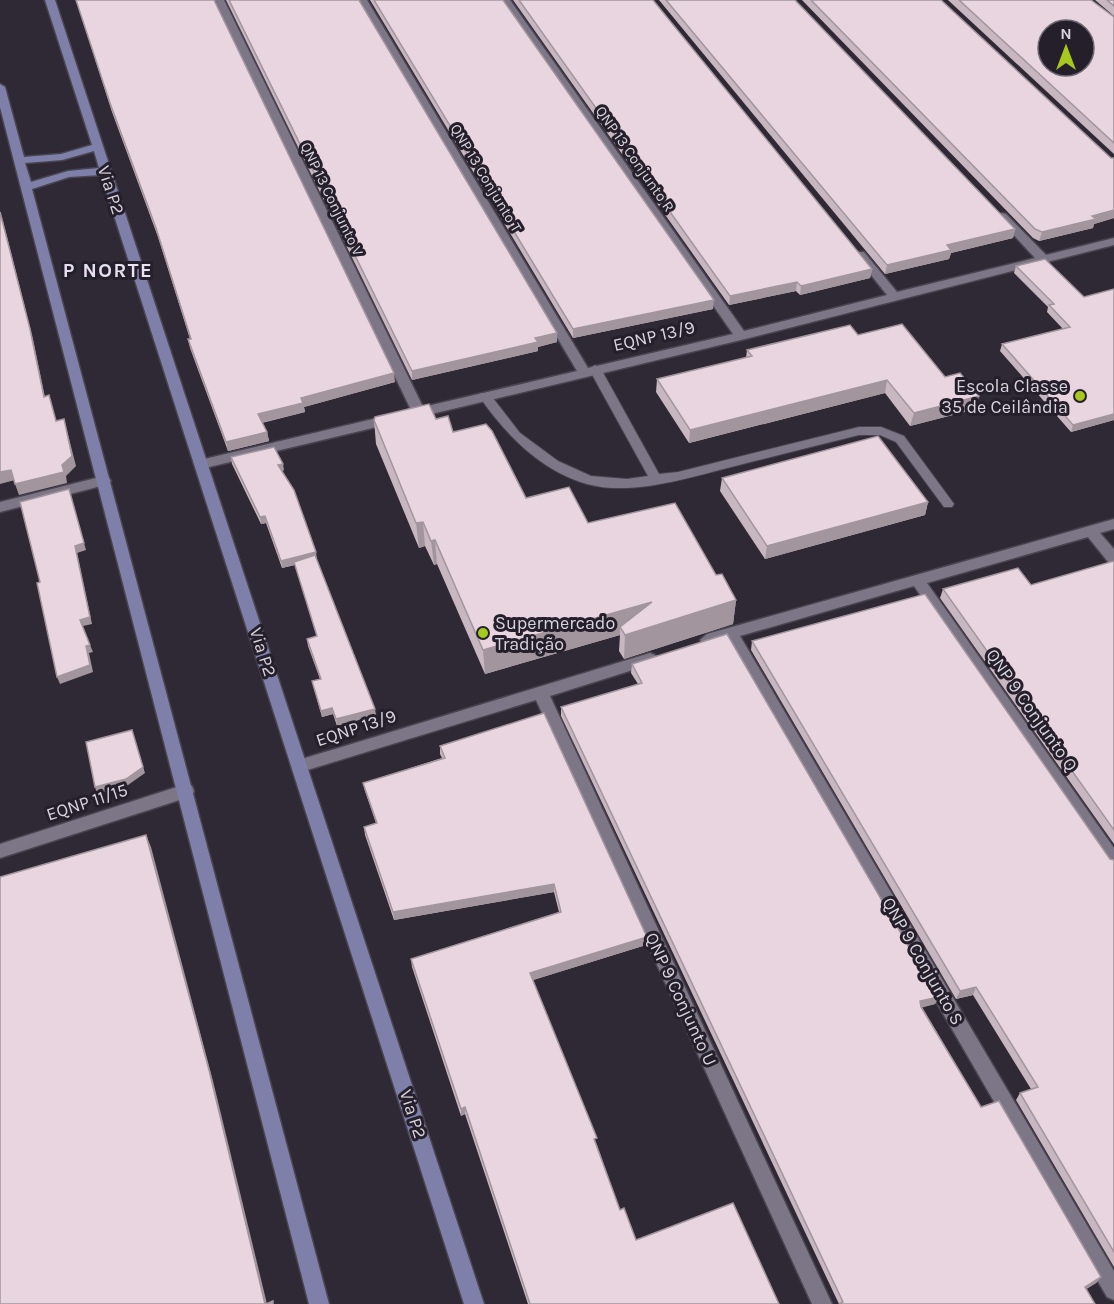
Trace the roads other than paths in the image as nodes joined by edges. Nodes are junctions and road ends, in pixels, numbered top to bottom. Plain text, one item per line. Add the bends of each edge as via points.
1 (50, 0) edge
2 (219, 0) edge
3 (362, 0) edge
4 (505, 0) edge
5 (0, 87) edge
6 (96, 147) junction
7 (21, 160) junction
8 (104, 171) junction
9 (27, 187) junction
10 (992, 207) edge
11 (848, 241) edge
12 (1114, 241) edge
13 (1042, 258) junction
14 (894, 296) junction
15 (741, 336) junction
16 (590, 371) junction
17 (485, 396) junction
18 (419, 412) junction
19 (201, 464) junction
20 (657, 478) junction
21 (104, 482) junction
22 (948, 504) dead end
23 (0, 507) edge
24 (1114, 524) edge
25 (1091, 531) junction
26 (1114, 559) edge
27 (918, 581) junction
28 (731, 633) junction
29 (698, 644) edge
30 (664, 654) edge
31 (541, 694) junction
32 (301, 766) junction
33 (186, 791) junction
34 (0, 851) edge
35 (1114, 861) edge
36 (1114, 1290) edge
37 (319, 1304) edge
38 (474, 1304) edge
39 (822, 1304) edge

1 - 6 main road, Via P2
2 - 18 street, QNP 13 Conjunto V
3 - 16 street, QNP 13 Conjunto T
4 - 15 street, QNP 13 Conjunto R
5 - 7 main road
6 - 7 main road via 62,157
6 - 8 main road, Via P2
7 - 9 main road
8 - 9 main road via 68,174
8 - 19 main road, Via P2
9 - 21 main road
10 - 13 street
11 - 14 street
12 - 13 street, EQNP 13/9
13 - 14 street, EQNP 13/9
14 - 15 street, EQNP 13/9
15 - 16 street, EQNP 13/9
16 - 17 street, EQNP 13/9
16 - 20 lane
17 - 18 street, EQNP 13/9
17 - 20 lane via 516,436 554,464 589,480 627,483
18 - 19 street, EQNP 13/9
19 - 32 main road, Via P2
20 - 22 lane via 860,431 881,430 900,439
21 - 23 street
21 - 33 main road
24 - 25 street
25 - 26 street
25 - 27 street
27 - 28 street
27 - 35 street, QNP 9 Conjunto Q
28 - 29 street
28 - 36 street, QNP 9 Conjunto S
30 - 31 street, EQNP 13/9
31 - 32 street, EQNP 13/9 via 438,721
31 - 39 street, QNP 9 Conjunto U
32 - 38 main road, Via P2
33 - 34 street, EQNP 11/15
33 - 37 main road

